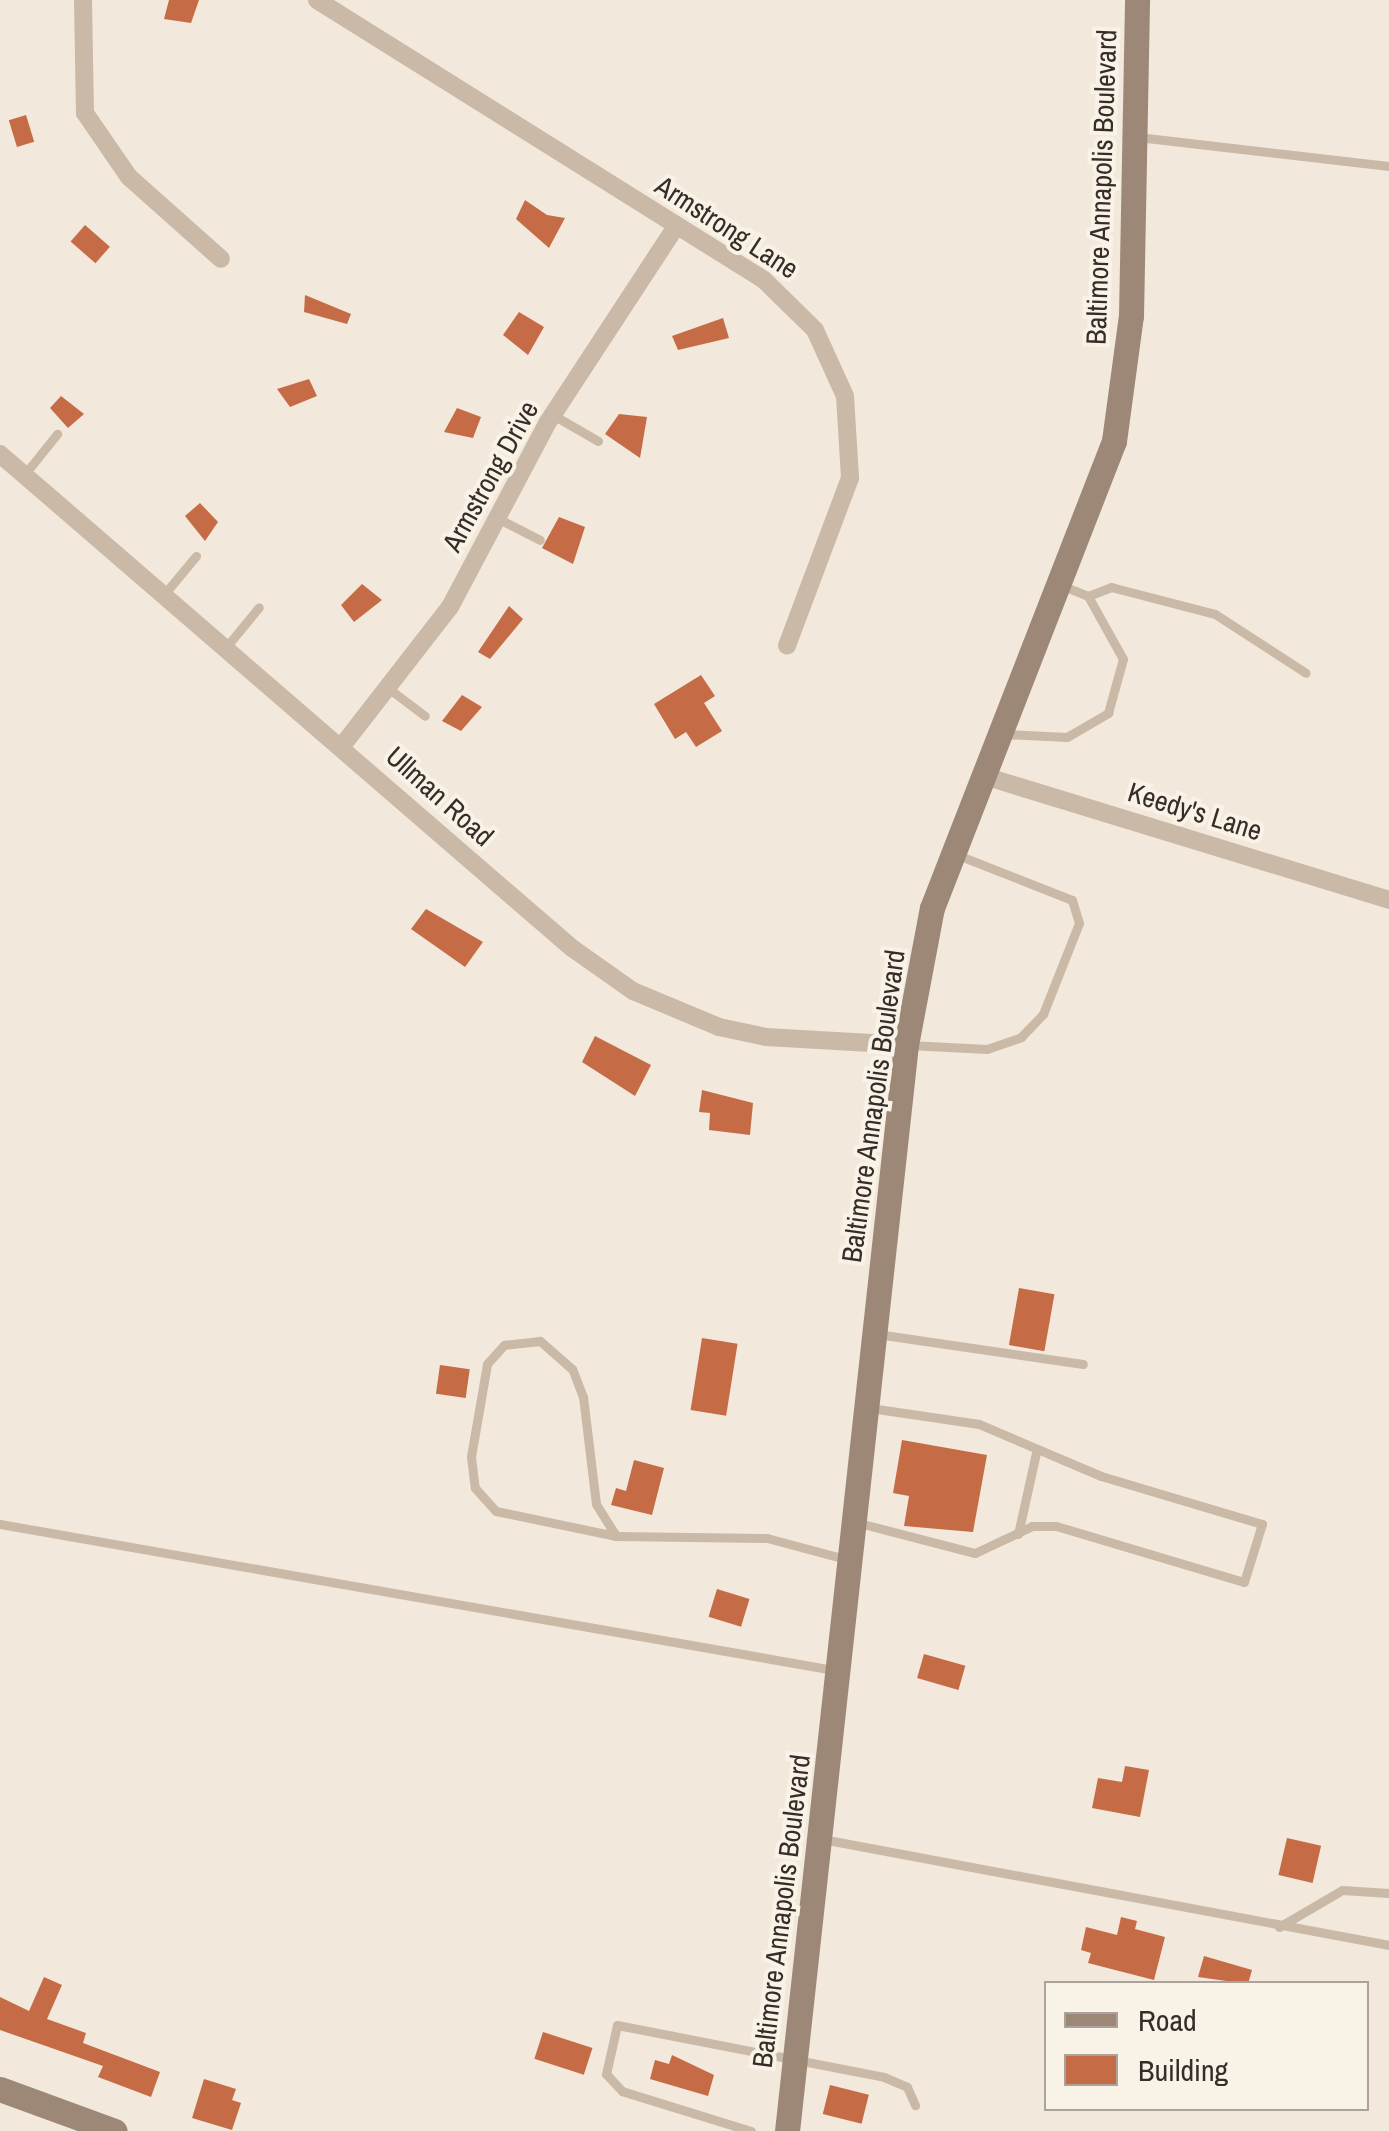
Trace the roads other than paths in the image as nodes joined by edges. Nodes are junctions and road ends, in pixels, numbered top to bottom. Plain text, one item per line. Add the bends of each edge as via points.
1 (83, 0) edge
2 (317, 0) edge
3 (1137, 0) edge
4 (1134, 136) junction
5 (1389, 166) edge
6 (677, 225) junction
7 (222, 259) dead end
8 (553, 415) junction
9 (57, 434) dead end
10 (598, 441) dead end
11 (0, 454) edge
12 (24, 475) junction
13 (497, 518) junction
14 (540, 540) dead end
15 (196, 556) dead end
16 (1061, 586) junction
17 (166, 592) junction
18 (1088, 596) junction
19 (259, 606) dead end
20 (227, 646) junction
21 (787, 646) dead end
22 (1306, 673) dead end
23 (388, 688) junction
24 (425, 716) dead end
25 (1001, 734) junction
26 (342, 746) junction
27 (984, 776) junction
28 (953, 854) junction
29 (1389, 900) edge
30 (906, 1045) junction
31 (875, 1334) junction
32 (1082, 1364) dead end
33 (867, 1408) junction
34 (1036, 1453) junction
35 (855, 1522) junction
36 (0, 1524) edge
37 (1018, 1534) junction
38 (616, 1536) junction
39 (851, 1560) junction
40 (837, 1670) junction
41 (822, 1838) junction
42 (1389, 1893) edge
43 (1279, 1927) junction
44 (1389, 1945) edge
45 (792, 2059) junction
46 (0, 2088) edge
47 (915, 2105) dead end
48 (114, 2131) edge
49 (751, 2131) edge
50 (786, 2131) edge

1 - 7 street via 85,113 128,177
2 - 6 street, Armstrong Lane
3 - 4 main road, Baltimore Annapolis Boulevard
4 - 5 lane
4 - 16 main road, Baltimore Annapolis Boulevard via 1131,316 1114,441
6 - 8 street, Armstrong Drive
6 - 21 street, Armstrong Lane via 790,301 829,350 846,396 852,437 843,510
8 - 10 lane
8 - 13 street, Armstrong Drive
9 - 12 lane
11 - 12 street, Ullman Road
12 - 17 street, Ullman Road
13 - 14 lane
13 - 23 street, Armstrong Drive via 450,607
15 - 17 lane
16 - 18 lane
16 - 25 main road, Baltimore Annapolis Boulevard
17 - 20 street, Ullman Road
18 - 22 lane via 1112,587 1215,614
18 - 25 lane via 1123,659 1108,713 1068,737
19 - 20 lane
20 - 26 street, Ullman Road
23 - 24 lane
23 - 26 street, Armstrong Drive
25 - 27 main road, Baltimore Annapolis Boulevard
26 - 30 street, Ullman Road via 572,948 633,990 719,1027 766,1037
27 - 28 main road, Baltimore Annapolis Boulevard
27 - 29 street, Keedy's Lane
28 - 30 main road, Baltimore Annapolis Boulevard via 932,908
28 - 30 lane via 1072,900 1078,923 1043,1014 1021,1037 987,1049
30 - 31 main road, Baltimore Annapolis Boulevard
31 - 32 lane
31 - 33 main road, Baltimore Annapolis Boulevard
33 - 34 lane via 979,1424
33 - 35 main road, Baltimore Annapolis Boulevard
34 - 37 lane
34 - 37 lane via 1262,1524 1244,1582 1056,1526
35 - 37 lane via 975,1553
35 - 39 main road, Baltimore Annapolis Boulevard
36 - 40 lane
38 - 38 lane via 514,1519 480,1499 471,1457 487,1364 504,1346 540,1341 572,1370 582,1396 596,1504
38 - 39 lane via 766,1538
39 - 40 main road, Baltimore Annapolis Boulevard
40 - 41 main road, Baltimore Annapolis Boulevard
41 - 43 lane
41 - 45 main road, Baltimore Annapolis Boulevard
42 - 43 lane via 1342,1890
43 - 44 lane
45 - 47 lane via 892,2079 913,2093
45 - 49 lane via 617,2025 606,2074 622,2090
45 - 50 main road, Baltimore Annapolis Boulevard
46 - 48 main road

